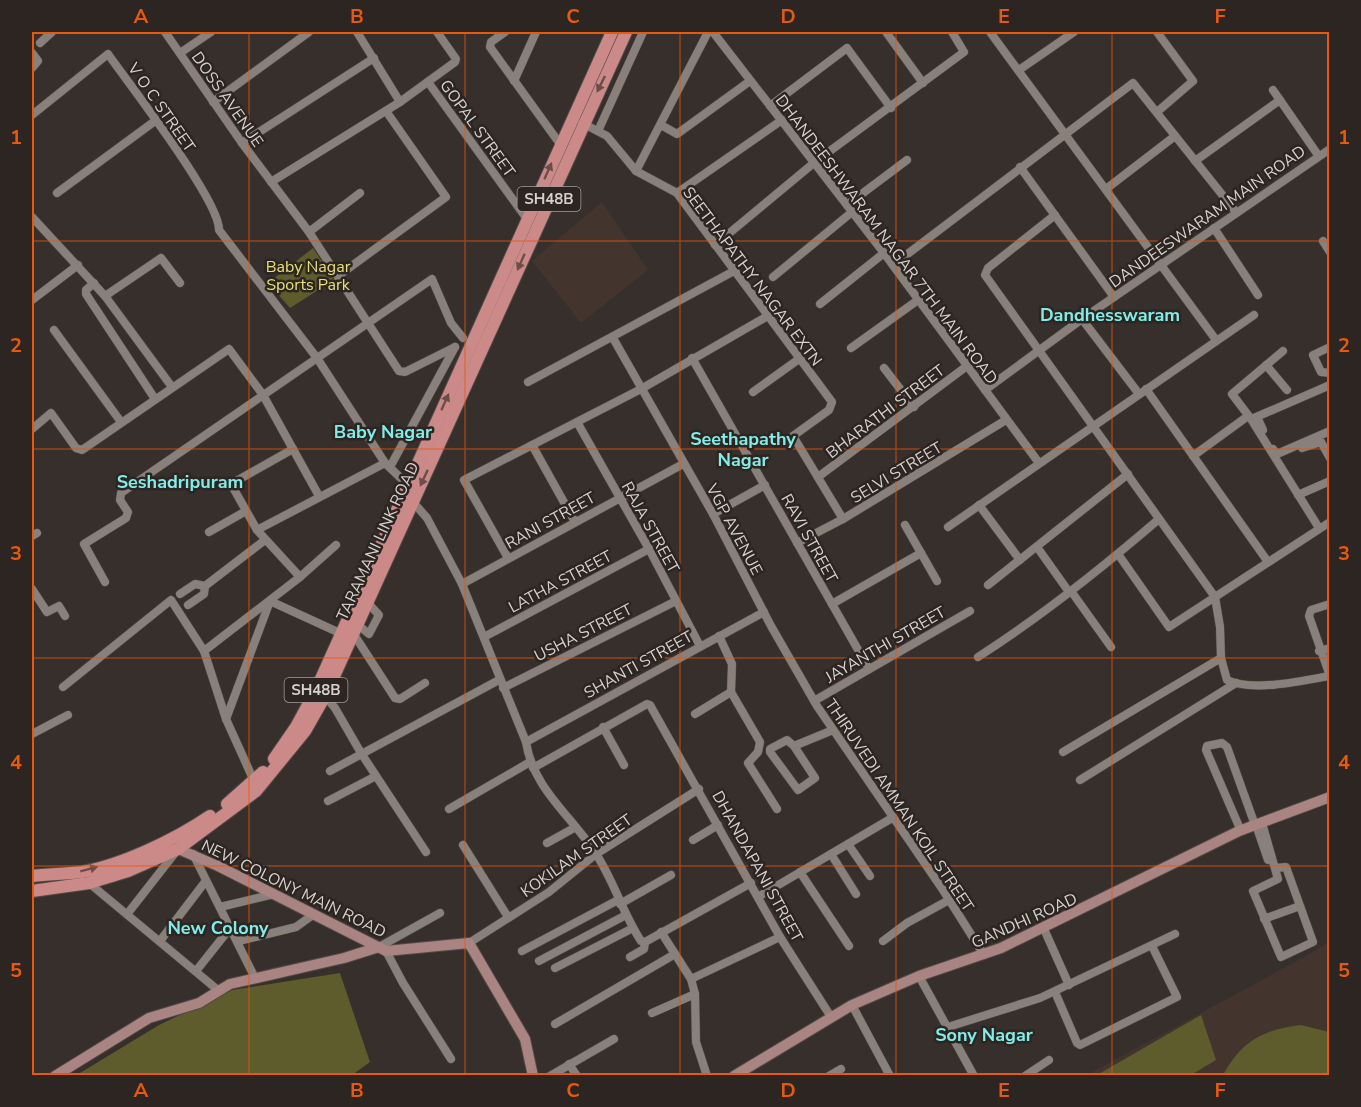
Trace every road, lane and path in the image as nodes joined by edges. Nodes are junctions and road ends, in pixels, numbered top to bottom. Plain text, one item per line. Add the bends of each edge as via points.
1 (52, 32) edge
2 (165, 32) edge
3 (211, 32) edge
4 (309, 32) edge
5 (357, 32) edge
6 (437, 32) edge
7 (505, 32) edge
8 (536, 32) edge
9 (612, 32) edge
10 (626, 32) edge
11 (643, 32) edge
12 (711, 32) edge
13 (886, 32) edge
14 (952, 32) edge
15 (990, 32) edge
16 (1074, 32) edge
17 (1157, 32) edge
18 (40, 43) dead end
19 (32, 53) edge
20 (180, 53) junction
21 (374, 58) junction
22 (32, 68) edge
23 (1020, 69) junction
24 (514, 81) junction
25 (750, 81) junction
26 (428, 82) junction
27 (924, 82) junction
28 (1273, 90) dead end
29 (1280, 100) junction
30 (213, 102) junction
31 (400, 102) junction
32 (770, 106) junction
33 (891, 108) junction
34 (386, 111) junction
35 (1157, 112) junction
36 (32, 115) edge
37 (782, 120) junction
38 (155, 121) junction
39 (582, 123) junction
40 (661, 126) junction
41 (598, 130) junction
42 (1065, 132) junction
43 (1175, 136) junction
44 (242, 143) junction
45 (560, 144) junction
46 (1329, 149) edge
47 (1318, 155) junction
48 (907, 159) dead end
49 (1195, 161) junction
50 (815, 162) junction
51 (1020, 167) junction
52 (636, 171) junction
53 (271, 182) junction
54 (1106, 189) junction
55 (360, 193) dead end
56 (677, 193) junction
57 (57, 194) dead end
58 (850, 208) junction
59 (1236, 213) junction
60 (1055, 215) junction
61 (32, 218) edge
62 (527, 219) junction
63 (1214, 228) junction
64 (309, 232) junction
65 (1323, 241) dead end
66 (715, 245) junction
67 (1329, 252) edge
68 (884, 253) junction
69 (78, 264) junction
70 (1162, 264) junction
71 (893, 265) junction
72 (734, 271) junction
73 (338, 276) junction
74 (772, 277) dead end
75 (180, 283) dead end
76 (94, 284) junction
77 (1258, 295) dead end
78 (105, 296) junction
79 (1114, 297) junction
80 (32, 300) edge
81 (918, 300) junction
82 (820, 304) dead end
83 (1254, 315) dead end
84 (766, 317) junction
85 (1082, 319) junction
86 (366, 324) junction
87 (54, 330) dead end
88 (613, 338) junction
89 (468, 339) junction
90 (1216, 340) junction
91 (1329, 346) edge
92 (455, 347) junction
93 (851, 348) dead end
94 (1039, 350) junction
95 (1283, 351) dead end
96 (317, 358) junction
97 (692, 358) junction
98 (799, 359) junction
99 (462, 362) junction
100 (1266, 365) junction
101 (967, 366) junction
102 (475, 367) junction
103 (884, 368) dead end
104 (1329, 373) edge
105 (528, 382) dead end
106 (1329, 385) edge
107 (172, 387) junction
108 (641, 389) junction
109 (1146, 389) junction
110 (985, 390) junction
111 (1287, 390) dead end
112 (753, 392) dead end
113 (1138, 394) junction
114 (264, 395) junction
115 (155, 399) junction
116 (914, 407) junction
117 (1252, 417) junction
118 (1006, 420) junction
119 (121, 422) junction
120 (577, 422) junction
121 (1093, 426) junction
122 (32, 429) edge
123 (1329, 431) edge
124 (532, 445) junction
125 (292, 448) junction
126 (1193, 456) junction
127 (1276, 458) junction
128 (1329, 458) edge
129 (683, 464) junction
130 (1039, 464) junction
131 (388, 465) junction
132 (1128, 474) junction
133 (818, 477) junction
134 (1329, 481) edge
135 (408, 485) junction
136 (765, 485) junction
137 (1298, 495) junction
138 (320, 496) junction
139 (620, 497) junction
140 (413, 502) junction
141 (979, 504) junction
142 (246, 511) junction
143 (713, 513) junction
144 (843, 519) junction
145 (1159, 519) junction
146 (575, 522) junction
147 (1329, 522) edge
148 (905, 525) dead end
149 (948, 527) dead end
150 (1319, 528) junction
151 (257, 530) junction
152 (209, 532) dead end
153 (265, 540) junction
154 (797, 543) junction
155 (336, 545) dead end
156 (1037, 547) junction
157 (649, 549) junction
158 (921, 553) junction
159 (1118, 554) junction
160 (508, 558) junction
161 (1020, 560) junction
162 (1268, 562) junction
163 (300, 578) junction
164 (938, 581) dead end
165 (105, 582) dead end
166 (462, 584) junction
167 (988, 585) dead end
168 (205, 586) junction
169 (32, 589) edge
170 (1070, 591) junction
171 (180, 594) dead end
172 (1215, 597) junction
173 (270, 601) junction
174 (676, 601) junction
175 (367, 602) junction
176 (832, 604) junction
177 (1329, 604) edge
178 (189, 605) dead end
179 (970, 611) dead end
180 (764, 612) junction
181 (65, 616) dead end
182 (351, 630) junction
183 (369, 634) junction
184 (719, 636) junction
185 (484, 637) junction
186 (700, 646) junction
187 (1111, 646) dead end
188 (365, 648) junction
189 (1329, 648) edge
190 (204, 651) junction
191 (1319, 651) junction
192 (978, 657) dead end
193 (1221, 658) junction
194 (869, 669) junction
195 (1329, 676) edge
196 (498, 680) junction
197 (425, 683) dead end
198 (1236, 683) junction
199 (63, 687) dead end
200 (502, 688) junction
201 (731, 692) junction
202 (320, 694) junction
203 (814, 701) junction
204 (695, 714) dead end
205 (68, 715) dead end
206 (226, 719) junction
207 (603, 727) junction
208 (832, 730) junction
209 (32, 734) edge
210 (526, 742) junction
211 (794, 746) junction
212 (1063, 752) dead end
213 (361, 753) junction
214 (531, 765) junction
215 (624, 765) dead end
216 (330, 771) dead end
217 (376, 776) junction
218 (1080, 780) dead end
219 (254, 781) junction
220 (699, 789) junction
221 (1329, 800) edge
222 (328, 801) dead end
223 (449, 809) dead end
224 (777, 809) dead end
225 (892, 818) junction
226 (1258, 824) junction
227 (718, 825) junction
228 (574, 828) junction
229 (1241, 831) junction
230 (693, 840) dead end
231 (547, 843) dead end
232 (848, 844) junction
233 (463, 845) dead end
234 (178, 849) junction
235 (426, 852) dead end
236 (193, 854) junction
237 (596, 854) junction
238 (831, 854) junction
239 (1272, 865) junction
240 (800, 872) junction
241 (32, 874) edge
242 (671, 875) dead end
243 (870, 876) dead end
244 (205, 882) junction
245 (89, 883) junction
246 (751, 883) junction
247 (32, 891) edge
248 (275, 894) junction
249 (856, 894) dead end
250 (758, 897) junction
251 (949, 900) junction
252 (619, 902) junction
253 (1300, 906) junction
254 (220, 907) junction
255 (128, 913) junction
256 (440, 913) dead end
257 (314, 914) junction
258 (626, 915) junction
259 (507, 917) junction
260 (1264, 919) junction
261 (231, 927) junction
262 (633, 928) junction
263 (1044, 929) junction
264 (661, 932) junction
265 (1175, 934) dead end
266 (780, 937) junction
267 (160, 940) junction
268 (239, 941) junction
269 (883, 941) dead end
270 (645, 942) junction
271 (469, 943) junction
272 (849, 946) dead end
273 (1152, 946) junction
274 (383, 949) junction
275 (522, 951) dead end
276 (675, 954) junction
277 (984, 955) junction
278 (630, 957) dead end
279 (539, 961) dead end
280 (555, 968) dead end
281 (196, 971) junction
282 (919, 976) junction
283 (255, 978) junction
284 (691, 979) junction
285 (1069, 985) junction
286 (219, 991) junction
287 (1055, 992) junction
288 (695, 994) junction
289 (852, 1005) junction
290 (652, 1013) dead end
291 (831, 1017) junction
292 (555, 1024) dead end
293 (948, 1027) junction
294 (614, 1039) dead end
295 (451, 1059) dead end
296 (1049, 1060) dead end
297 (569, 1064) junction
298 (842, 1069) dead end
299 (736, 1075) edge
300 (55, 1076) edge
301 (533, 1076) edge
302 (550, 1076) edge
303 (577, 1076) edge
304 (707, 1076) edge
305 (829, 1076) edge
306 (890, 1076) edge
307 (974, 1076) edge
308 (1025, 1076) edge

1 - 18 street
2 - 20 street, DOSS AVENUE
3 - 20 street
4 - 30 street
5 - 21 street
6 - 26 street via 456,60
7 - 24 street via 490,45
8 - 24 street
9 - 45 main road, TARAMANI LINK ROAD / SH48B
10 -> 39 main road, TARAMANI LINK ROAD / SH48B
11 - 41 street
12 - 25 street, DHANDEESHWARAM NAGAR 7TH MAIN ROAD
12 - 40 street
13 - 27 street
14 - 27 street via 964,52
15 - 23 street
16 - 23 street
17 - 35 street via 1194,81
19 - 22 street via 38,61
20 - 30 street, DOSS AVENUE
21 - 31 street
21 - 44 street
23 - 42 street
24 - 45 street
25 - 32 street, DHANDEESHWARAM NAGAR 7TH MAIN ROAD
25 - 40 street via 677,134
26 - 31 street
26 - 62 street, GOPAL STREET
27 - 33 street
28 - 29 street
29 - 47 street
29 - 49 street
30 - 44 street, DOSS AVENUE
31 - 34 street
32 - 33 street via 847,48
32 - 37 street, DHANDEESHWARAM NAGAR 7TH MAIN ROAD
33 - 50 street
34 - 53 street
34 - 73 street via 446,197
35 - 42 street via 1133,83
35 - 43 street
36 - 38 street, V O C STREET via 108,54
37 - 50 street, DHANDEESHWARAM NAGAR 7TH MAIN ROAD
37 - 56 street
38 - 57 street
38 - 96 street, V O C STREET via 196,178 220,220 219,230
39 - 41 street, SEETHAPATHY NAGAR EXTN
39 -> 102 main road, TARAMANI LINK ROAD / SH48B
40 - 52 street
41 - 52 street, SEETHAPATHY NAGAR EXTN via 608,136
42 - 51 street
42 - 54 street
43 - 49 street
43 - 54 street
44 - 53 street, DOSS AVENUE
62 -> 45 main road, TARAMANI LINK ROAD / SH48B
46 - 47 street, DANDEESWARAM MAIN ROAD
47 - 59 street, DANDEESWARAM MAIN ROAD
48 - 58 street
49 - 59 street
50 - 58 street, DHANDEESHWARAM NAGAR 7TH MAIN ROAD
50 - 66 street
51 - 60 street
51 - 71 street
52 - 56 street, SEETHAPATHY NAGAR EXTN
53 - 64 street, DOSS AVENUE
54 - 70 street
55 - 64 street
56 - 66 street, SEETHAPATHY NAGAR EXTN
58 - 68 street, DHANDEESHWARAM NAGAR 7TH MAIN ROAD
58 - 74 street
59 - 63 street, DANDEESWARAM MAIN ROAD
60 - 79 street
60 - 94 street via 985,271
61 - 69 street
62 - 89 main road, TARAMANI LINK ROAD / SH48B
63 - 70 street, DANDEESWARAM MAIN ROAD
63 - 77 street
64 - 73 street, DOSS AVENUE
65 - 67 street
66 - 72 street, SEETHAPATHY NAGAR EXTN
68 - 71 street, DHANDEESHWARAM NAGAR 7TH MAIN ROAD
68 - 82 street
69 - 76 street
69 - 80 street
70 - 79 street, DANDEESWARAM MAIN ROAD
70 - 90 street
71 - 81 street, DHANDEESHWARAM NAGAR 7TH MAIN ROAD
72 - 84 street, SEETHAPATHY NAGAR EXTN
72 - 88 street
73 - 86 street, DOSS AVENUE
75 - 78 street via 161,258
76 - 78 street
76 - 115 street via 86,294
78 - 107 street
79 - 85 street, DANDEESWARAM MAIN ROAD
81 - 93 street
81 - 101 street, DHANDEESHWARAM NAGAR 7TH MAIN ROAD
83 - 90 street
84 - 97 street
84 - 98 street, SEETHAPATHY NAGAR EXTN
85 - 94 street, DANDEESWARAM MAIN ROAD
85 - 113 street
86 - 89 street via 432,279 451,323
86 - 92 street, DOSS AVENUE via 401,373
86 - 96 street
87 - 119 street
88 - 105 street
88 - 108 street, VGP AVENUE
89 - 92 street
89 - 99 main road, TARAMANI LINK ROAD / SH48B
90 - 109 street
91 - 104 street via 1313,355 1321,372
92 - 131 street
94 - 110 street, DANDEESWARAM MAIN ROAD
94 - 121 street
95 - 100 street
96 - 114 street
96 - 131 street, V O C STREET
97 - 108 street
97 - 136 street, RAVI STREET
98 - 112 street
98 - 133 street, SEETHAPATHY NAGAR EXTN via 832,402 831,407 793,436
99 - 102 main road
135 -> 99 main road, TARAMANI LINK ROAD / SH48B
100 - 111 street
100 - 117 street via 1232,394
101 - 110 street, DHANDEESHWARAM NAGAR 7TH MAIN ROAD
101 - 116 street, BHARATHI STREET
102 -> 140 main road, TARAMANI LINK ROAD / SH48B
103 - 116 street
106 - 117 street
107 - 114 street via 229,349
107 - 115 street
108 - 120 street
108 - 129 street, VGP AVENUE
109 - 113 street
109 - 126 street
110 - 118 street, DHANDEESHWARAM NAGAR 7TH MAIN ROAD
113 - 121 street
114 - 125 street
114 - 165 street via 121,493 120,500 128,512 126,518 84,544
115 - 119 street
116 - 133 street, BHARATHI STREET
117 - 123 street via 1276,454
117 - 126 street
117 - 127 street
118 - 130 street, DHANDEESHWARAM NAGAR 7TH MAIN ROAD
118 - 144 street, SELVI STREET
119 - 122 street via 82,450 76,448 51,413
120 - 124 street
120 - 139 street, RAJA STREET
121 - 130 street
121 - 132 street
124 - 146 street
124 - 160 street via 464,480
125 - 138 street
125 - 142 street via 231,484
126 - 162 street
127 - 128 street via 1321,442
127 - 137 street
129 - 139 street, RANI STREET
129 - 143 street, VGP AVENUE
130 - 141 street
131 - 135 street, V O C STREET
131 - 138 street
132 - 145 street
132 - 156 street
133 - 144 street
134 - 137 street
135 - 182 main road, TARAMANI LINK ROAD / SH48B
136 - 143 street
136 - 154 street, RAVI STREET
137 - 150 street
138 - 151 street
139 - 146 street, RANI STREET
139 - 157 street, RAJA STREET
140 - 166 street via 427,519
140 - 175 main road, TARAMANI LINK ROAD / SH48B
141 - 149 street
141 - 161 street
142 - 151 street
142 - 152 street
143 - 180 street, VGP AVENUE
144 - 154 street, SELVI STREET
145 - 159 street
145 - 172 street
146 - 160 street, RANI STREET
147 - 150 street
148 - 158 street
150 - 162 street
151 - 153 street
153 - 163 street
153 - 168 street
154 - 176 street, RAVI STREET
155 - 163 street
156 - 161 street
156 - 170 street
157 - 174 street, RAJA STREET
157 - 185 street, LATHA STREET
158 - 164 street
158 - 176 street
159 - 170 street
159 - 172 street via 1168,627
160 - 166 street, RANI STREET
161 - 167 street
162 - 172 street
163 - 173 street
166 - 185 street
168 - 171 street via 195,584
168 - 178 street via 204,594
169 - 181 street via 47,612 58,606
170 - 187 street
170 - 192 street
172 - 193 street
173 - 182 street
173 - 190 street
173 - 206 street
174 - 186 street, RAJA STREET
174 - 200 street, USHA STREET
175 - 182 main road, TARAMANI LINK ROAD / SH48B
175 - 183 street via 379,616
176 - 194 street, RAVI STREET
177 - 191 street via 1311,610 1309,616
179 - 194 street, JAYANTHI STREET
180 - 184 street, SHANTI STREET
180 - 203 street, VGP AVENUE
182 - 183 street
182 - 188 street
182 - 202 main road, TARAMANI LINK ROAD / SH48B
183 - 188 street
184 - 186 street, SHANTI STREET
184 - 201 street via 732,664
185 - 196 street
186 - 210 street, SHANTI STREET
188 - 197 street via 398,699
189 - 191 street
190 - 199 street via 171,600
190 - 206 street
191 - 195 street
193 - 198 street via 1227,680
193 - 212 street
194 - 203 street, JAYANTHI STREET
195 - 198 street via 1282,683
196 - 200 street
196 - 213 street
198 - 218 street
200 - 210 street
201 - 204 street
201 - 224 street via 760,742 761,747 748,763
202 - 213 street via 335,708
202 - 219 main road, TARAMANI LINK ROAD / SH48B
202 - 234 main road, TARAMANI LINK ROAD / SH48B via 305,731 256,791
203 - 208 street, THIRUVEDI AMMAN KOIL STREET
205 - 209 street
206 - 219 street
207 - 214 street
207 - 215 street
207 - 220 street, DHANDAPANI STREET via 650,705
208 - 211 street
208 - 225 street, THIRUVEDI AMMAN KOIL STREET
210 - 214 street
211 - 211 street via 787,740 770,750 798,790 815,778
213 - 216 street
213 - 217 street
214 - 223 street
214 - 228 street
217 - 222 street
217 - 235 street
241 -> 219 main road, TARAMANI LINK ROAD / SH48B via 84,872 168,841 233,800
220 - 227 street, DHANDAPANI STREET
220 - 237 street, KOKILAM STREET
221 - 226 street, GANDHI ROAD
225 - 232 street
225 - 251 street, THIRUVEDI AMMAN KOIL STREET
226 - 229 street, GANDHI ROAD
226 - 229 street via 1227,747 1222,743 1207,746
226 - 239 street
227 - 230 street
227 - 246 street, DHANDAPANI STREET
228 - 231 street
228 - 237 street
229 - 263 street, GANDHI ROAD
232 - 238 street
232 - 243 street
233 - 259 street
234 - 236 street, NEW COLONY MAIN ROAD
234 - 245 main road, TARAMANI LINK ROAD / SH48B
234 - 255 street
236 - 244 street
236 - 248 street, NEW COLONY MAIN ROAD
237 - 252 street
237 - 259 street, KOKILAM STREET via 549,892
238 - 240 street
238 - 249 street
239 - 253 street via 1286,867
239 - 260 street via 1277,880 1253,891
240 - 250 street
240 - 272 street
242 - 252 street
244 - 254 street
244 - 267 street
245 - 247 main road, TARAMANI LINK ROAD / SH48B
245 - 255 street
246 - 250 street, DHANDAPANI STREET
246 - 264 street
248 - 254 street
248 - 257 street, NEW COLONY MAIN ROAD
250 - 266 street, DHANDAPANI STREET
251 - 269 street
251 - 277 street, THIRUVEDI AMMAN KOIL STREET
252 - 258 street
252 - 275 street
253 - 260 street
253 - 260 street via 1313,943 1282,957
254 - 261 street
255 - 267 street
256 - 274 street
257 - 268 street via 296,927
257 - 274 street, NEW COLONY MAIN ROAD
258 - 262 street
258 - 279 street
259 - 271 street, KOKILAM STREET
261 - 268 street
261 - 281 street
262 - 270 street
262 - 280 street
263 - 277 street, GANDHI ROAD
263 - 285 street
264 - 270 street
264 - 276 street
265 - 273 street
266 - 284 street
266 - 291 street, DHANDAPANI STREET
267 - 281 street
268 - 283 street
270 - 278 street via 644,949
271 - 274 street, NEW COLONY MAIN ROAD
271 - 301 street via 525,1039
273 - 285 street
273 - 287 street via 1177,997 1080,1045
274 - 283 street
274 - 295 street
276 - 284 street
276 - 292 street
277 - 282 street, GANDHI ROAD
281 - 286 street
282 - 289 street, GANDHI ROAD
282 - 293 street
283 - 286 street
284 - 288 street
285 - 287 street
286 - 300 street via 199,1003 149,1018
287 - 293 street
288 - 290 street
288 - 304 street via 696,1042
289 - 291 street, GANDHI ROAD
289 - 306 street
291 - 299 street, GANDHI ROAD
293 - 307 street
294 - 297 street
296 - 308 street
297 - 302 street
297 - 303 street
298 - 305 street

